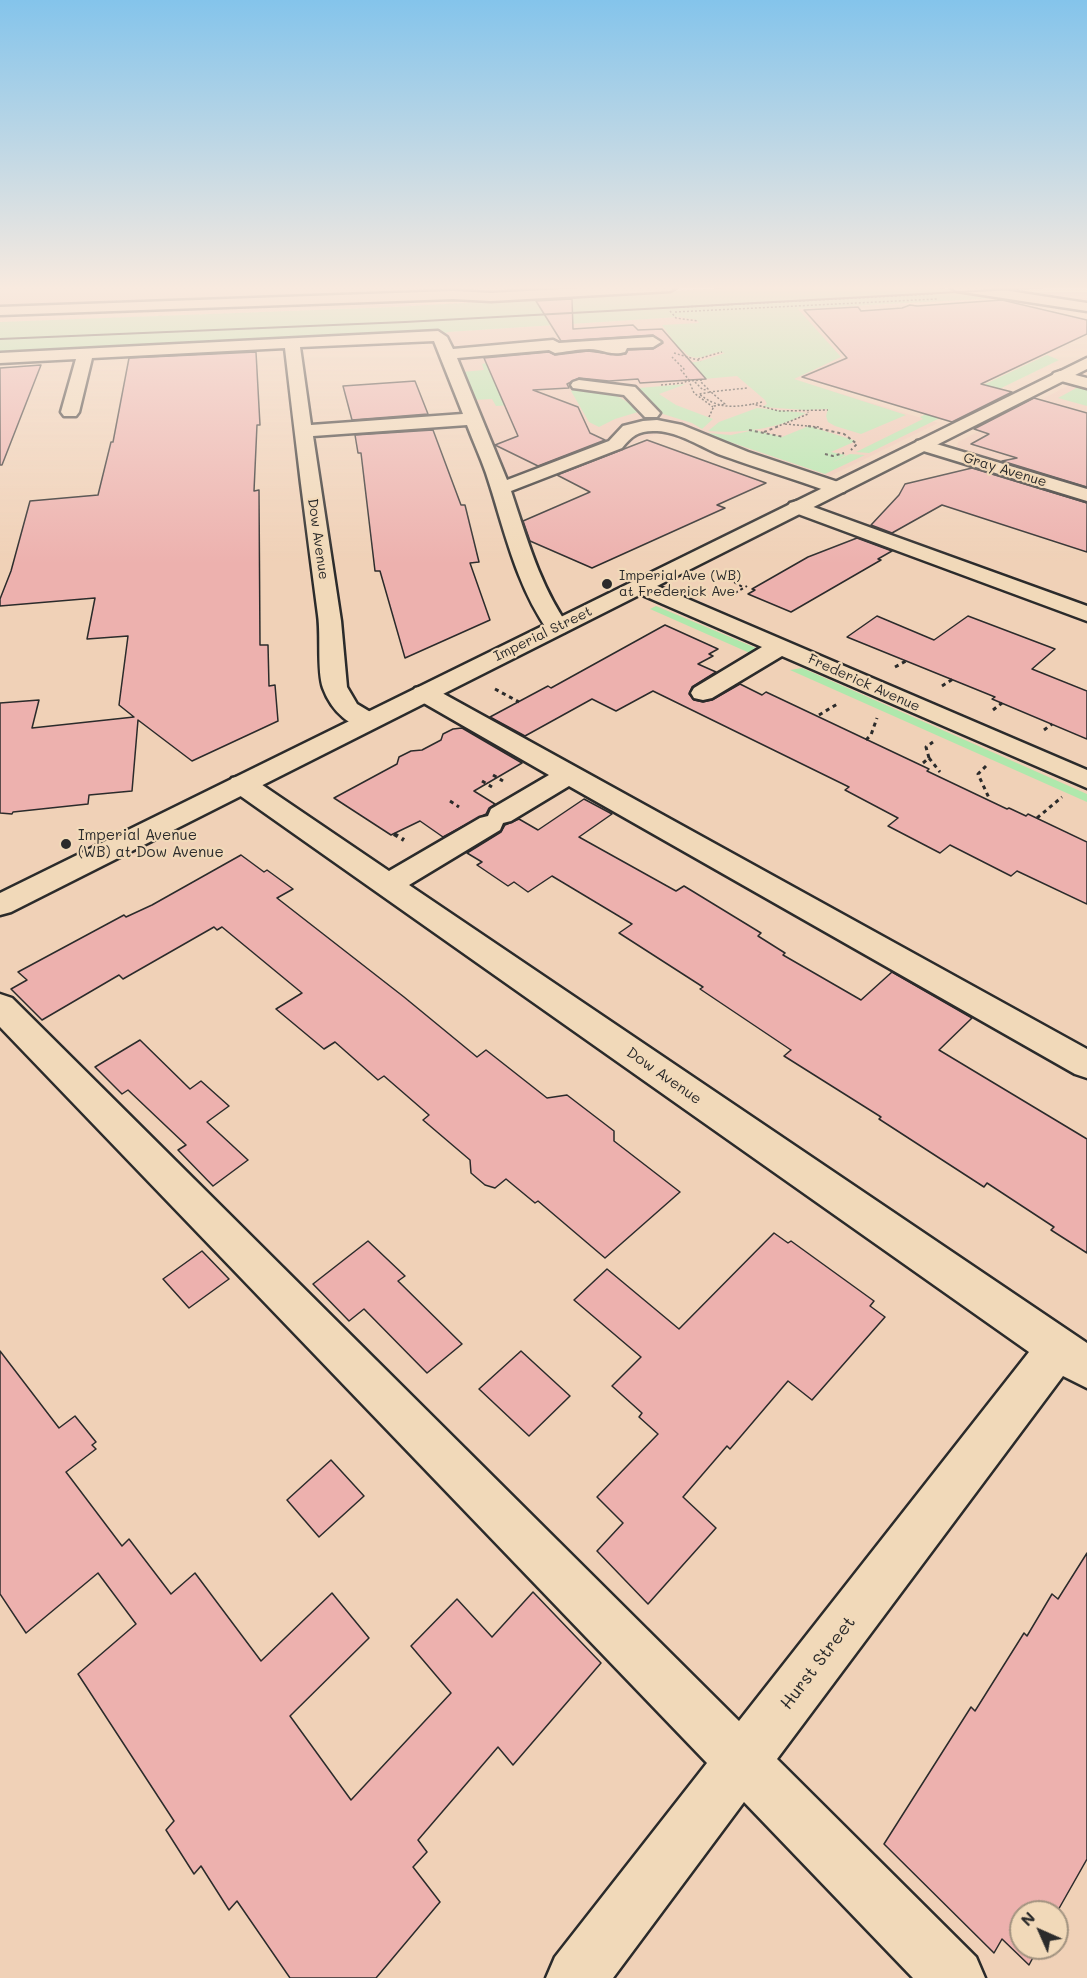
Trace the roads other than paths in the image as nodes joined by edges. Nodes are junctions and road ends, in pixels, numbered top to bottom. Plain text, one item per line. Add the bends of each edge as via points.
1 (78, 379) edge
2 (297, 379) edge
3 (457, 379) edge
4 (1053, 379) edge
5 (579, 385) dead end
6 (70, 412) dead end
7 (651, 413) dead end
8 (473, 419) junction
9 (304, 431) junction
10 (923, 445) junction
11 (837, 488) junction
12 (500, 489) junction
13 (1087, 495) edge
14 (797, 507) junction
15 (641, 586) junction
16 (1087, 614) edge
17 (557, 627) junction
18 (780, 647) junction
19 (424, 693) junction
20 (704, 693) dead end
21 (368, 721) junction
22 (570, 774) junction
23 (1087, 780) edge
24 (242, 784) junction
25 (387, 885) junction
26 (0, 905) edge
27 (0, 1006) edge
28 (1087, 1065) edge
29 (1072, 1358) edge
30 (743, 1761) junction
31 (576, 1978) edge
32 (955, 1978) edge

1 - 6 street
2 - 9 street, Dow Avenue
3 - 8 street
4 - 10 street, Imperial Street
5 - 7 street via 629,391
8 - 9 street
8 - 12 street
9 - 21 street, Dow Avenue via 335,687 347,709
10 - 11 street, Imperial Street
10 - 13 street, Gray Avenue
11 - 12 street via 662,426 625,431 616,444
11 - 14 street, Imperial Street
12 - 17 street via 528,574
14 - 15 street, Imperial Street
14 - 16 street
15 - 17 street, Imperial Street
15 - 18 street, Frederick Avenue
17 - 19 street, Imperial Street
18 - 20 street
18 - 23 street, Frederick Avenue
19 - 21 street, Imperial Street
19 - 22 street
21 - 24 street, Imperial Street
22 - 25 street
22 - 28 street
24 - 25 street, Dow Avenue
24 - 26 street, Imperial Street
25 - 29 street, Dow Avenue
27 - 30 street
29 - 30 street, Hurst Street
30 - 31 street, Hurst Street
30 - 32 street

